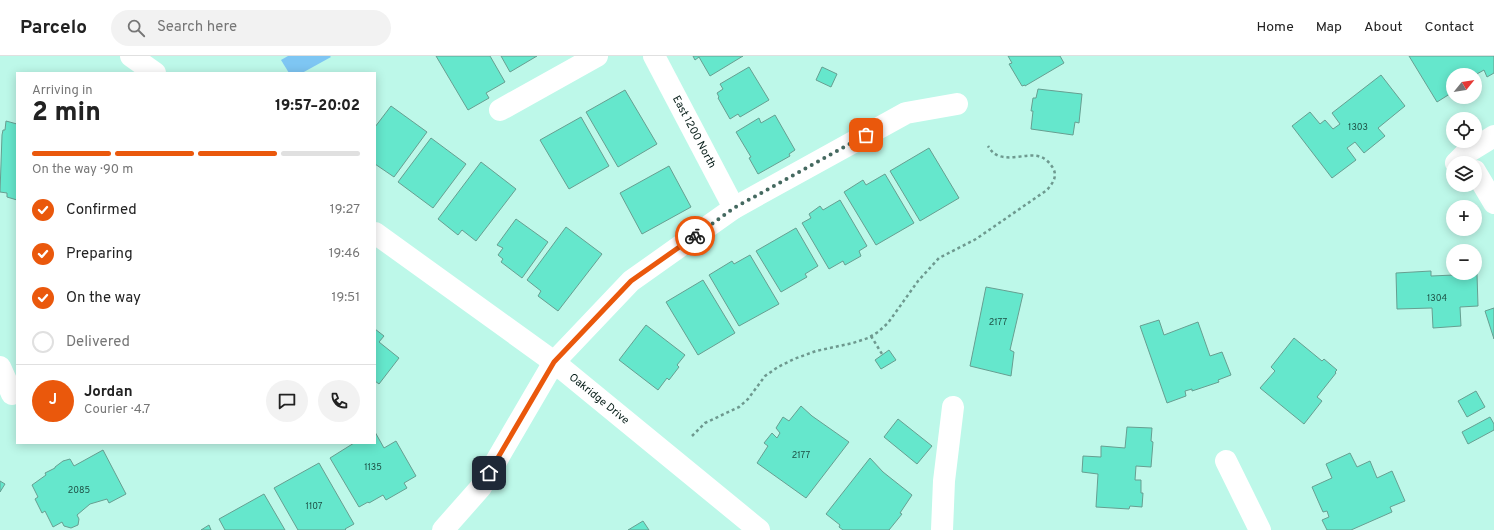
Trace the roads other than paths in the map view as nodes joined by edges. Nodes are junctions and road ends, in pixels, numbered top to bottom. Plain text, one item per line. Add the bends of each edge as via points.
1 (131, 56) edge
2 (597, 56) edge
3 (654, 56) edge
4 (154, 72) edge
5 (957, 104) dead end
6 (500, 110) dead end
7 (1494, 136) edge
8 (1471, 156) edge
9 (1482, 190) edge
10 (1494, 203) edge
11 (734, 208) junction
12 (376, 234) edge
13 (554, 362) junction
14 (0, 367) edge
15 (12, 394) dead end
16 (953, 407) dead end
17 (1226, 461) dead end
18 (442, 530) edge
19 (759, 530) edge
20 (942, 530) edge
21 (1260, 530) edge

1 - 4 street
2 - 6 street
3 - 11 street, East 1200 North
5 - 11 street via 906,113
7 - 8 street
9 - 10 street
11 - 13 street via 631,281
12 - 13 street, Oakridge Drive
13 - 18 street via 481,487
13 - 19 street, Oakridge Drive
14 - 15 street
16 - 20 street via 944,481
17 - 21 street

